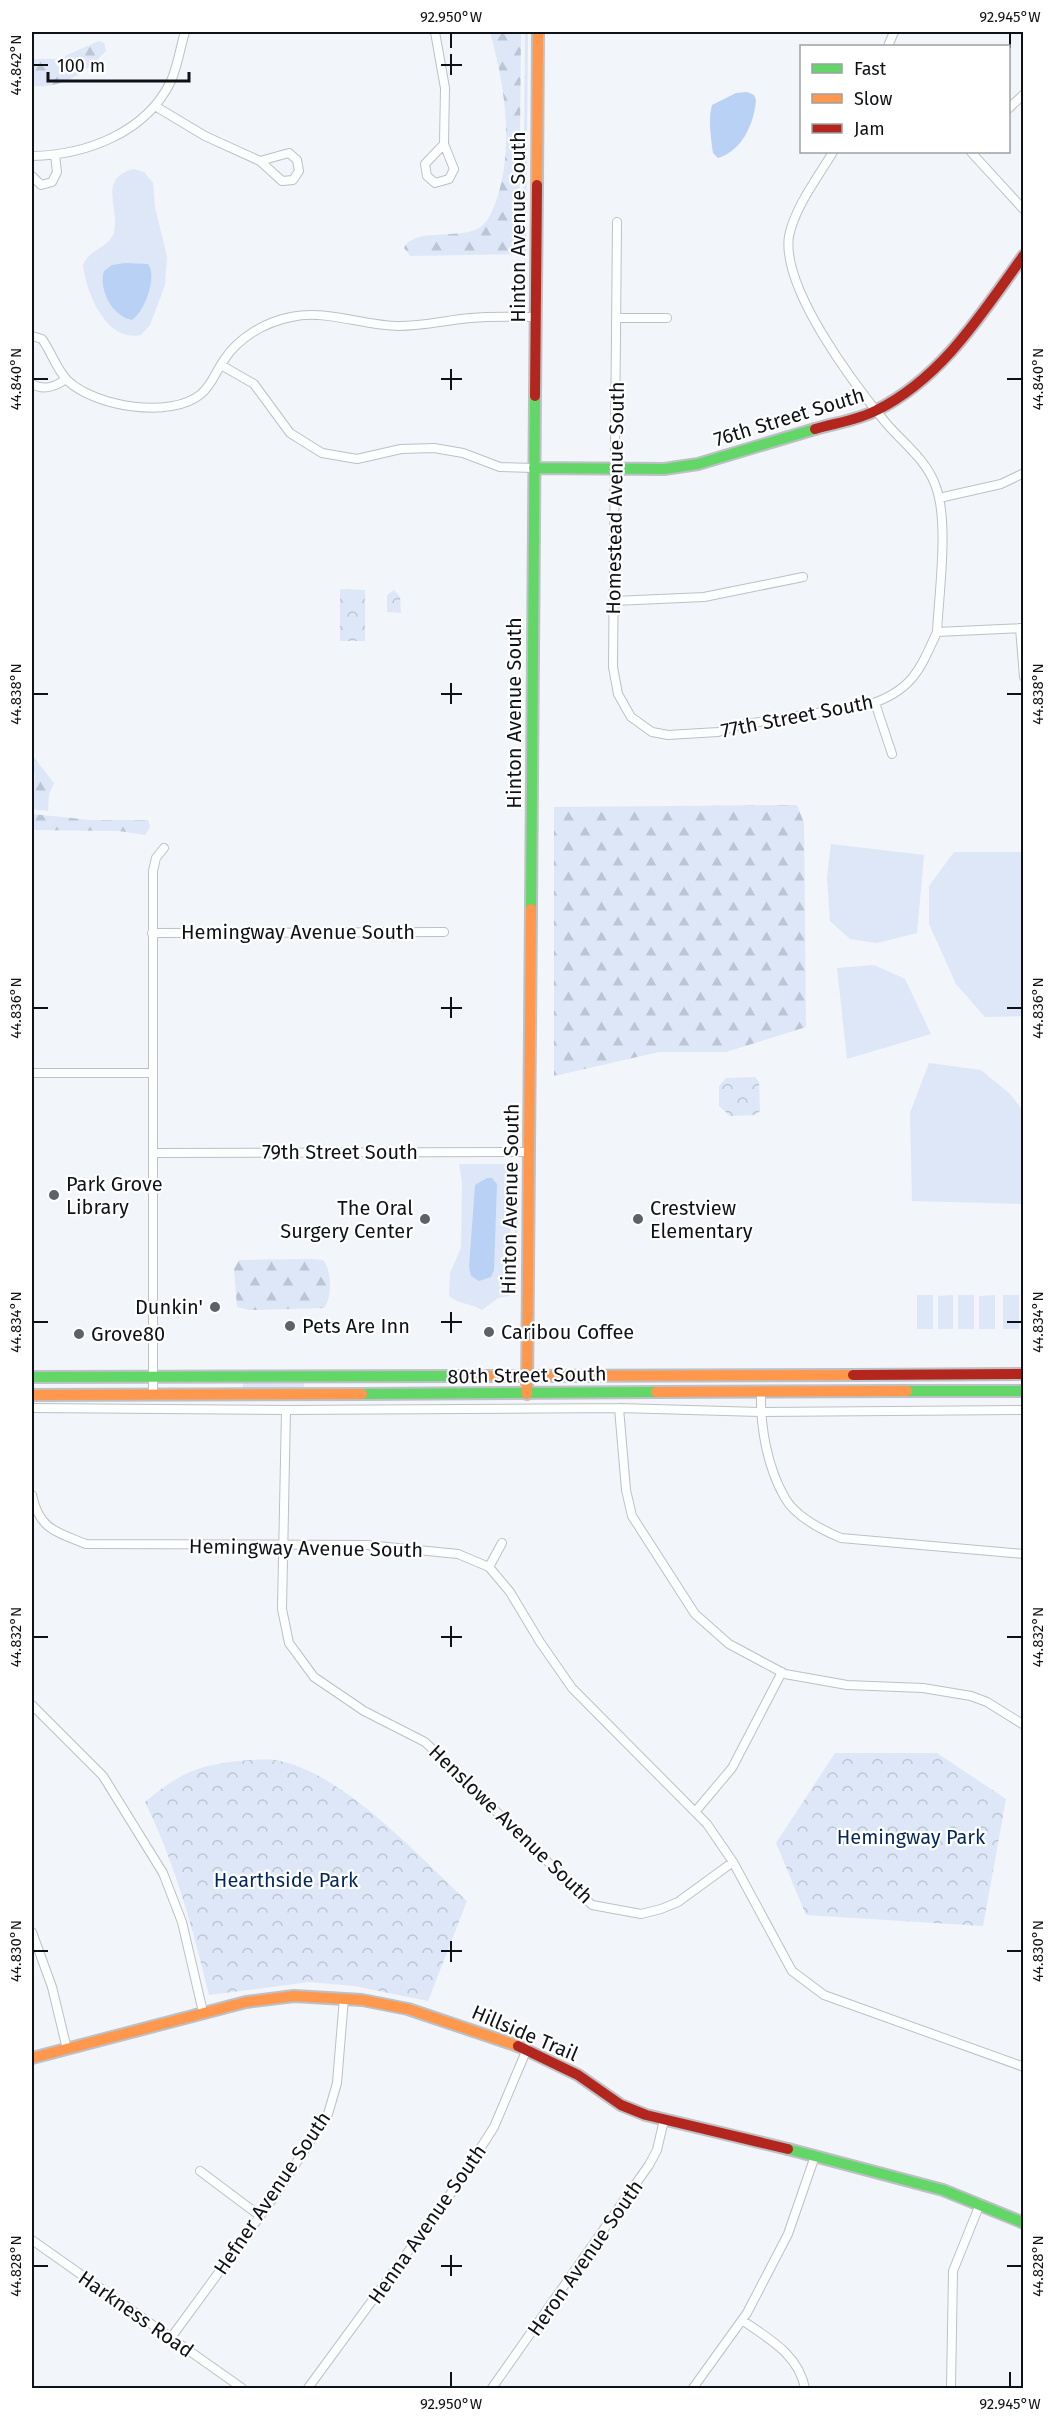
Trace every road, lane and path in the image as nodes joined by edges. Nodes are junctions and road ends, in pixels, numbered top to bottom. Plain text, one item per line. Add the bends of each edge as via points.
1 (185, 32) edge
2 (435, 32) edge
3 (538, 32) edge
4 (1023, 94) edge
5 (154, 106) junction
6 (1010, 107) edge
7 (444, 144) junction
8 (832, 153) edge
9 (972, 153) edge
10 (55, 155) junction
11 (32, 156) edge
12 (260, 161) junction
13 (32, 176) edge
14 (1023, 210) edge
15 (617, 222) dead end
16 (1023, 255) edge
17 (535, 317) junction
18 (617, 318) junction
19 (667, 318) dead end
20 (32, 336) edge
21 (220, 365) junction
22 (66, 379) junction
23 (32, 384) edge
24 (876, 411) junction
25 (534, 468) junction
26 (615, 469) junction
27 (1023, 473) edge
28 (939, 498) junction
29 (803, 577) dead end
30 (614, 601) junction
31 (1022, 628) edge
32 (937, 632) junction
33 (1023, 677) edge
34 (875, 703) junction
35 (678, 735) joint
36 (892, 754) dead end
37 (164, 848) dead end
38 (444, 932) dead end
39 (152, 933) junction
40 (32, 1073) edge
41 (153, 1073) junction
42 (528, 1152) junction
43 (153, 1153) junction
44 (1023, 1374) edge
45 (152, 1376) junction
46 (526, 1376) junction
47 (32, 1377) edge
48 (761, 1391) junction
49 (1023, 1391) edge
50 (526, 1394) junction
51 (32, 1395) edge
52 (153, 1395) junction
53 (32, 1408) edge
54 (619, 1408) junction
55 (286, 1410) junction
56 (1023, 1410) edge
57 (760, 1412) junction
58 (32, 1495) edge
59 (502, 1543) dead end
60 (283, 1545) junction
61 (1023, 1554) edge
62 (489, 1567) junction
63 (782, 1672) junction
64 (32, 1705) edge
65 (1023, 1725) edge
66 (695, 1812) junction
67 (733, 1862) junction
68 (32, 1932) edge
69 (344, 1998) junction
70 (203, 2012) junction
71 (68, 2049) junction
72 (527, 2049) junction
73 (32, 2058) edge
74 (1023, 2067) edge
75 (664, 2120) junction
76 (815, 2156) junction
77 (200, 2171) dead end
78 (980, 2204) junction
79 (260, 2216) junction
80 (1023, 2223) edge
81 (32, 2240) edge
82 (742, 2320) junction
83 (170, 2339) junction
84 (242, 2388) edge
85 (308, 2388) edge
86 (492, 2388) edge
87 (693, 2388) edge
88 (805, 2388) edge
89 (951, 2388) edge

1 - 5 street via 173,76
2 - 7 street via 444,81
3 - 17 main road, Hinton Avenue South
4 - 6 street
5 - 10 street via 109,139
5 - 12 street via 213,140
7 - 7 street via 425,164 427,176 435,183 447,181 454,172
8 - 24 street via 795,220 789,237 789,257 795,279 827,344
9 - 14 street
10 - 11 street
10 - 13 street via 57,172 52,182 41,185
12 - 12 street via 284,182 293,180 299,169 296,158 286,153
15 - 18 street, Homestead Avenue South
16 - 24 main road, 76th Street South via 954,351 921,381
17 - 21 street via 474,318 400,326 326,316 294,316 250,334
17 - 25 main road, Hinton Avenue South
18 - 19 street
18 - 26 street, Homestead Avenue South
20 - 22 street via 43,340
21 - 22 street via 200,394 184,404 165,407 136,407 108,401
21 - 25 street via 254,384 290,433 322,453 357,459 401,449 434,448 502,467
22 - 23 street via 51,387
24 - 26 main road, 76th Street South via 698,464
24 - 28 street via 923,461
25 - 26 main road, 76th Street South
25 - 42 main road, Hinton Avenue South
26 - 30 street, Homestead Avenue South
27 - 28 street via 1001,484
28 - 32 street
29 - 30 street via 704,597
30 - 35 street, Homestead Avenue South via 613,668 622,706 652,732
31 - 32 street
31 - 33 street
32 - 34 street, 77th Street South via 921,668 905,688
34 - 35 street, 77th Street South via 718,732
34 - 36 street
37 - 39 street, Hemingway Avenue South via 153,868
38 - 39 street, Hemingway Avenue South
39 - 41 street, Hemingway Avenue South
40 - 41 street
41 - 43 street, Hemingway Avenue South
42 - 43 street, 79th Street South
42 - 46 main road, Hinton Avenue South
43 - 45 street, Hemingway Avenue South
44 - 46 main road, 80th Street South
45 - 46 main road, 80th Street South
45 - 47 main road, 80th Street South
45 - 52 street, Hemingway Avenue South
46 - 50 main road, Hinton Avenue South
48 - 49 main road, 80th Street South
48 - 50 main road, 80th Street South
48 - 57 street
50 - 52 main road, 80th Street South
51 - 52 main road, 80th Street South
53 - 55 street, 80th Street South
54 - 55 street, 80th Street South
54 - 57 street, 80th Street South
54 - 63 street via 626,1490 632,1516 648,1545 695,1614 729,1644
55 - 60 street, Henslowe Avenue South
56 - 57 street, 80th Street South
57 - 61 street via 769,1460 785,1500 821,1529 841,1538
58 - 60 street, Hemingway Avenue South via 37,1517 52,1531 86,1544
59 - 62 street
60 - 62 street, Hemingway Avenue South via 429,1549 458,1554
60 - 67 street, Henslowe Avenue South via 284,1624 289,1643 309,1671 364,1711 424,1742 592,1905 641,1914 662,1909
62 - 66 street, Hemingway Avenue South via 510,1592 572,1688
63 - 65 street via 847,1685 923,1688 971,1696
63 - 66 street via 732,1768
64 - 70 street via 103,1776 163,1873 182,1922
66 - 67 street, Hemingway Avenue South
67 - 74 street, Hemingway Avenue South via 792,1971 805,1982 824,1995
68 - 71 street
69 - 70 main road, Hillside Trail via 294,1996
69 - 72 main road, Hillside Trail via 408,2009
69 - 79 street, Hefner Avenue South via 338,2073 328,2114
70 - 71 main road, Hillside Trail
71 - 73 main road, Hillside Trail
72 - 75 main road, Hillside Trail via 578,2075 621,2105
72 - 85 street, Henna Avenue South via 494,2127 457,2185
75 - 76 main road, Hillside Trail
75 - 86 street, Heron Avenue South via 650,2166
76 - 78 main road, Hillside Trail via 943,2190
76 - 82 street via 788,2234
77 - 79 street
78 - 80 main road, Hillside Trail
78 - 89 street via 953,2271
79 - 83 street, Hefner Avenue South
81 - 83 street, Harkness Road
82 - 87 street
82 - 88 street via 791,2356
83 - 84 street, Harkness Road

